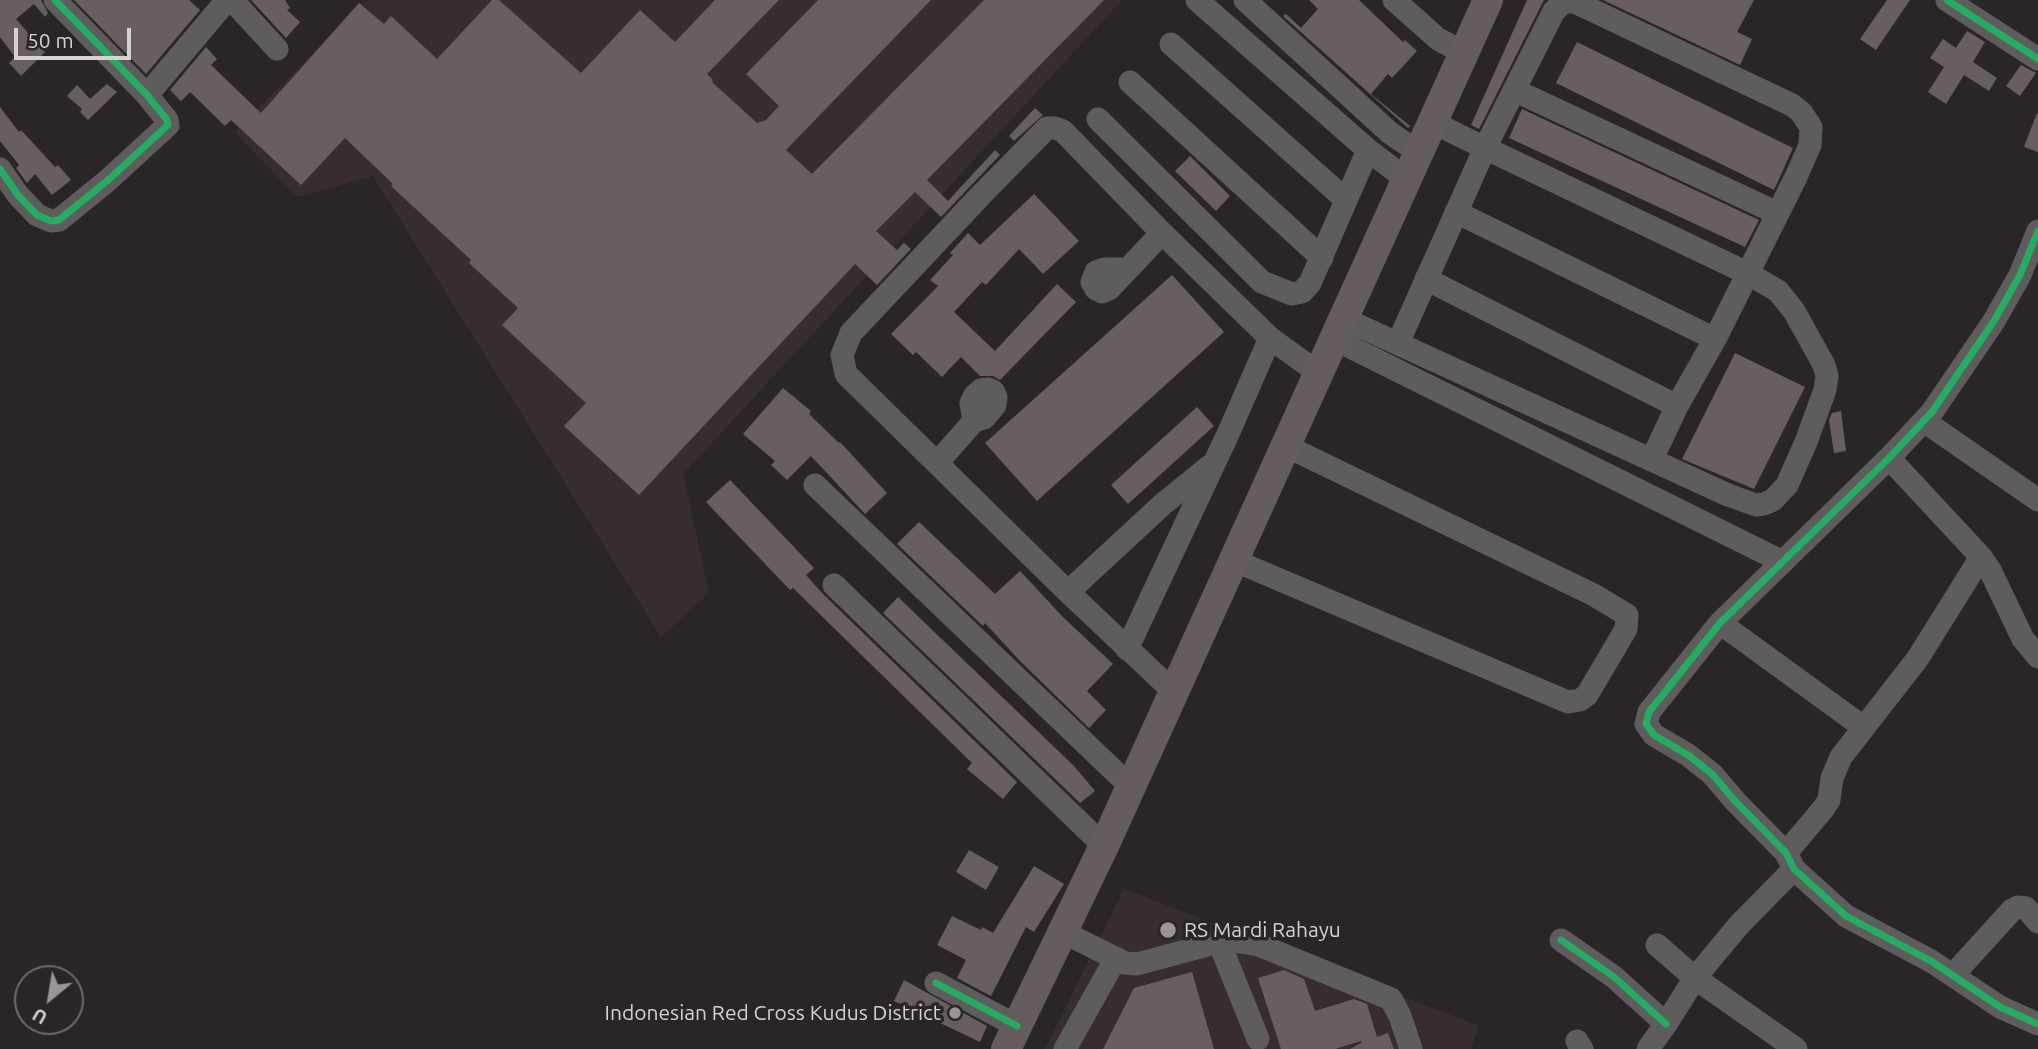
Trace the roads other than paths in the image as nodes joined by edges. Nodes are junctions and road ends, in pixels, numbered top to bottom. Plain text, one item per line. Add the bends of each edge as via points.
1 (55, 0) edge
2 (230, 0) edge
3 (1197, 0) edge
4 (1245, 0) edge
5 (1394, 0) edge
6 (1488, 0) edge
7 (1947, 0) edge
8 (1171, 44) dead end
9 (277, 49) dead end
10 (1464, 54) junction
11 (2038, 59) edge
12 (1130, 82) dead end
13 (1514, 90) junction
14 (147, 96) junction
15 (1098, 120) dead end
16 (1432, 122) junction
17 (1486, 148) junction
18 (1368, 150) junction
19 (1418, 152) junction
20 (0, 169) edge
21 (1406, 179) junction
22 (1346, 200) junction
23 (1456, 212) junction
24 (1777, 213) junction
25 (2038, 231) edge
26 (1163, 233) junction
27 (1322, 258) junction
28 (1127, 270) dead end
29 (1747, 273) junction
30 (1426, 279) junction
31 (1338, 328) junction
32 (1270, 338) junction
33 (1715, 339) junction
34 (1398, 343) junction
35 (1317, 372) junction
36 (1677, 405) junction
37 (974, 421) dead end
38 (1924, 421) junction
39 (1284, 445) junction
40 (1889, 458) junction
41 (1653, 459) junction
42 (937, 463) junction
43 (1213, 464) junction
44 (816, 485) dead end
45 (2038, 500) edge
46 (1163, 504) junction
47 (1181, 533) junction
48 (1981, 557) junction
49 (1233, 560) junction
50 (1783, 562) junction
51 (834, 585) dead end
52 (1068, 592) junction
53 (1720, 623) junction
54 (1127, 649) junction
55 (2038, 657) edge
56 (1173, 691) junction
57 (1863, 727) junction
58 (1130, 786) junction
59 (1104, 846) junction
60 (1790, 861) junction
61 (2038, 922) edge
62 (1063, 932) junction
63 (1561, 940) dead end
64 (1219, 942) junction
65 (1657, 945) dead end
66 (1116, 958) junction
67 (1953, 975) junction
68 (1695, 978) junction
69 (936, 983) dead end
70 (1667, 1024) junction
71 (2038, 1024) edge
72 (1012, 1037) edge
73 (1258, 1039) dead end
74 (1065, 1049) edge
75 (1411, 1049) edge
76 (1647, 1049) edge
77 (1796, 1049) edge

1 - 14 street
2 - 9 street
2 - 14 street
3 - 18 street
4 - 19 street via 1390,133
5 - 10 street via 1438,39
6 - 10 main road
7 - 11 street
8 - 22 street
10 - 16 main road
12 - 27 street
13 - 17 street
13 - 24 street
13 - 24 street via 1554,10 1564,2 1575,2 1801,112 1811,127 1810,145
14 - 20 street via 167,120 165,129 59,220 37,215
15 - 27 street via 1262,282 1292,294 1302,292
16 - 17 street
16 - 19 main road
17 - 23 street
17 - 29 street
18 - 21 street
18 - 22 street
19 - 21 main road
21 - 31 main road
22 - 27 street
23 - 30 street
23 - 33 street
24 - 29 street
25 - 38 street via 1994,321
26 - 28 street
26 - 32 street
26 - 42 street via 1055,128 1047,128 981,195 851,333 842,355 846,374
29 - 33 street
29 - 41 street via 1778,291 1794,311 1827,376 1821,403 1787,485 1773,500 1756,505
30 - 34 street
30 - 36 street
31 - 34 street
31 - 35 main road
31 - 50 street
32 - 35 street
32 - 43 street
33 - 36 street
34 - 41 street
35 - 39 main road
36 - 41 street
37 - 42 street
38 - 40 street
38 - 45 street
39 - 49 main road
39 - 49 street via 1594,595 1627,615 1626,629 1587,695 1568,702
40 - 48 street
40 - 50 street
42 - 52 street
43 - 46 street
43 - 47 street
44 - 58 street
46 - 47 street
46 - 52 street
47 - 54 street
48 - 55 street via 2023,639
48 - 57 street via 1918,658
49 - 56 main road
50 - 53 street
51 - 59 street
52 - 54 street
53 - 57 street
53 - 60 street via 1649,712 1646,724 1654,735 1712,774
54 - 56 street
56 - 58 main road
57 - 60 street via 1841,757 1829,800
58 - 59 main road
59 - 62 main road
60 - 67 street via 1846,916
60 - 68 street
61 - 67 street via 2026,908 2012,910
62 - 66 street
62 - 72 main road
63 - 70 street via 1614,977
64 - 66 street via 1138,964
64 - 73 street
64 - 75 street via 1259,945 1391,999
65 - 68 street
66 - 74 street
67 - 71 street via 2000,1007
68 - 70 street
68 - 77 street
69 - 72 street
70 - 76 street

